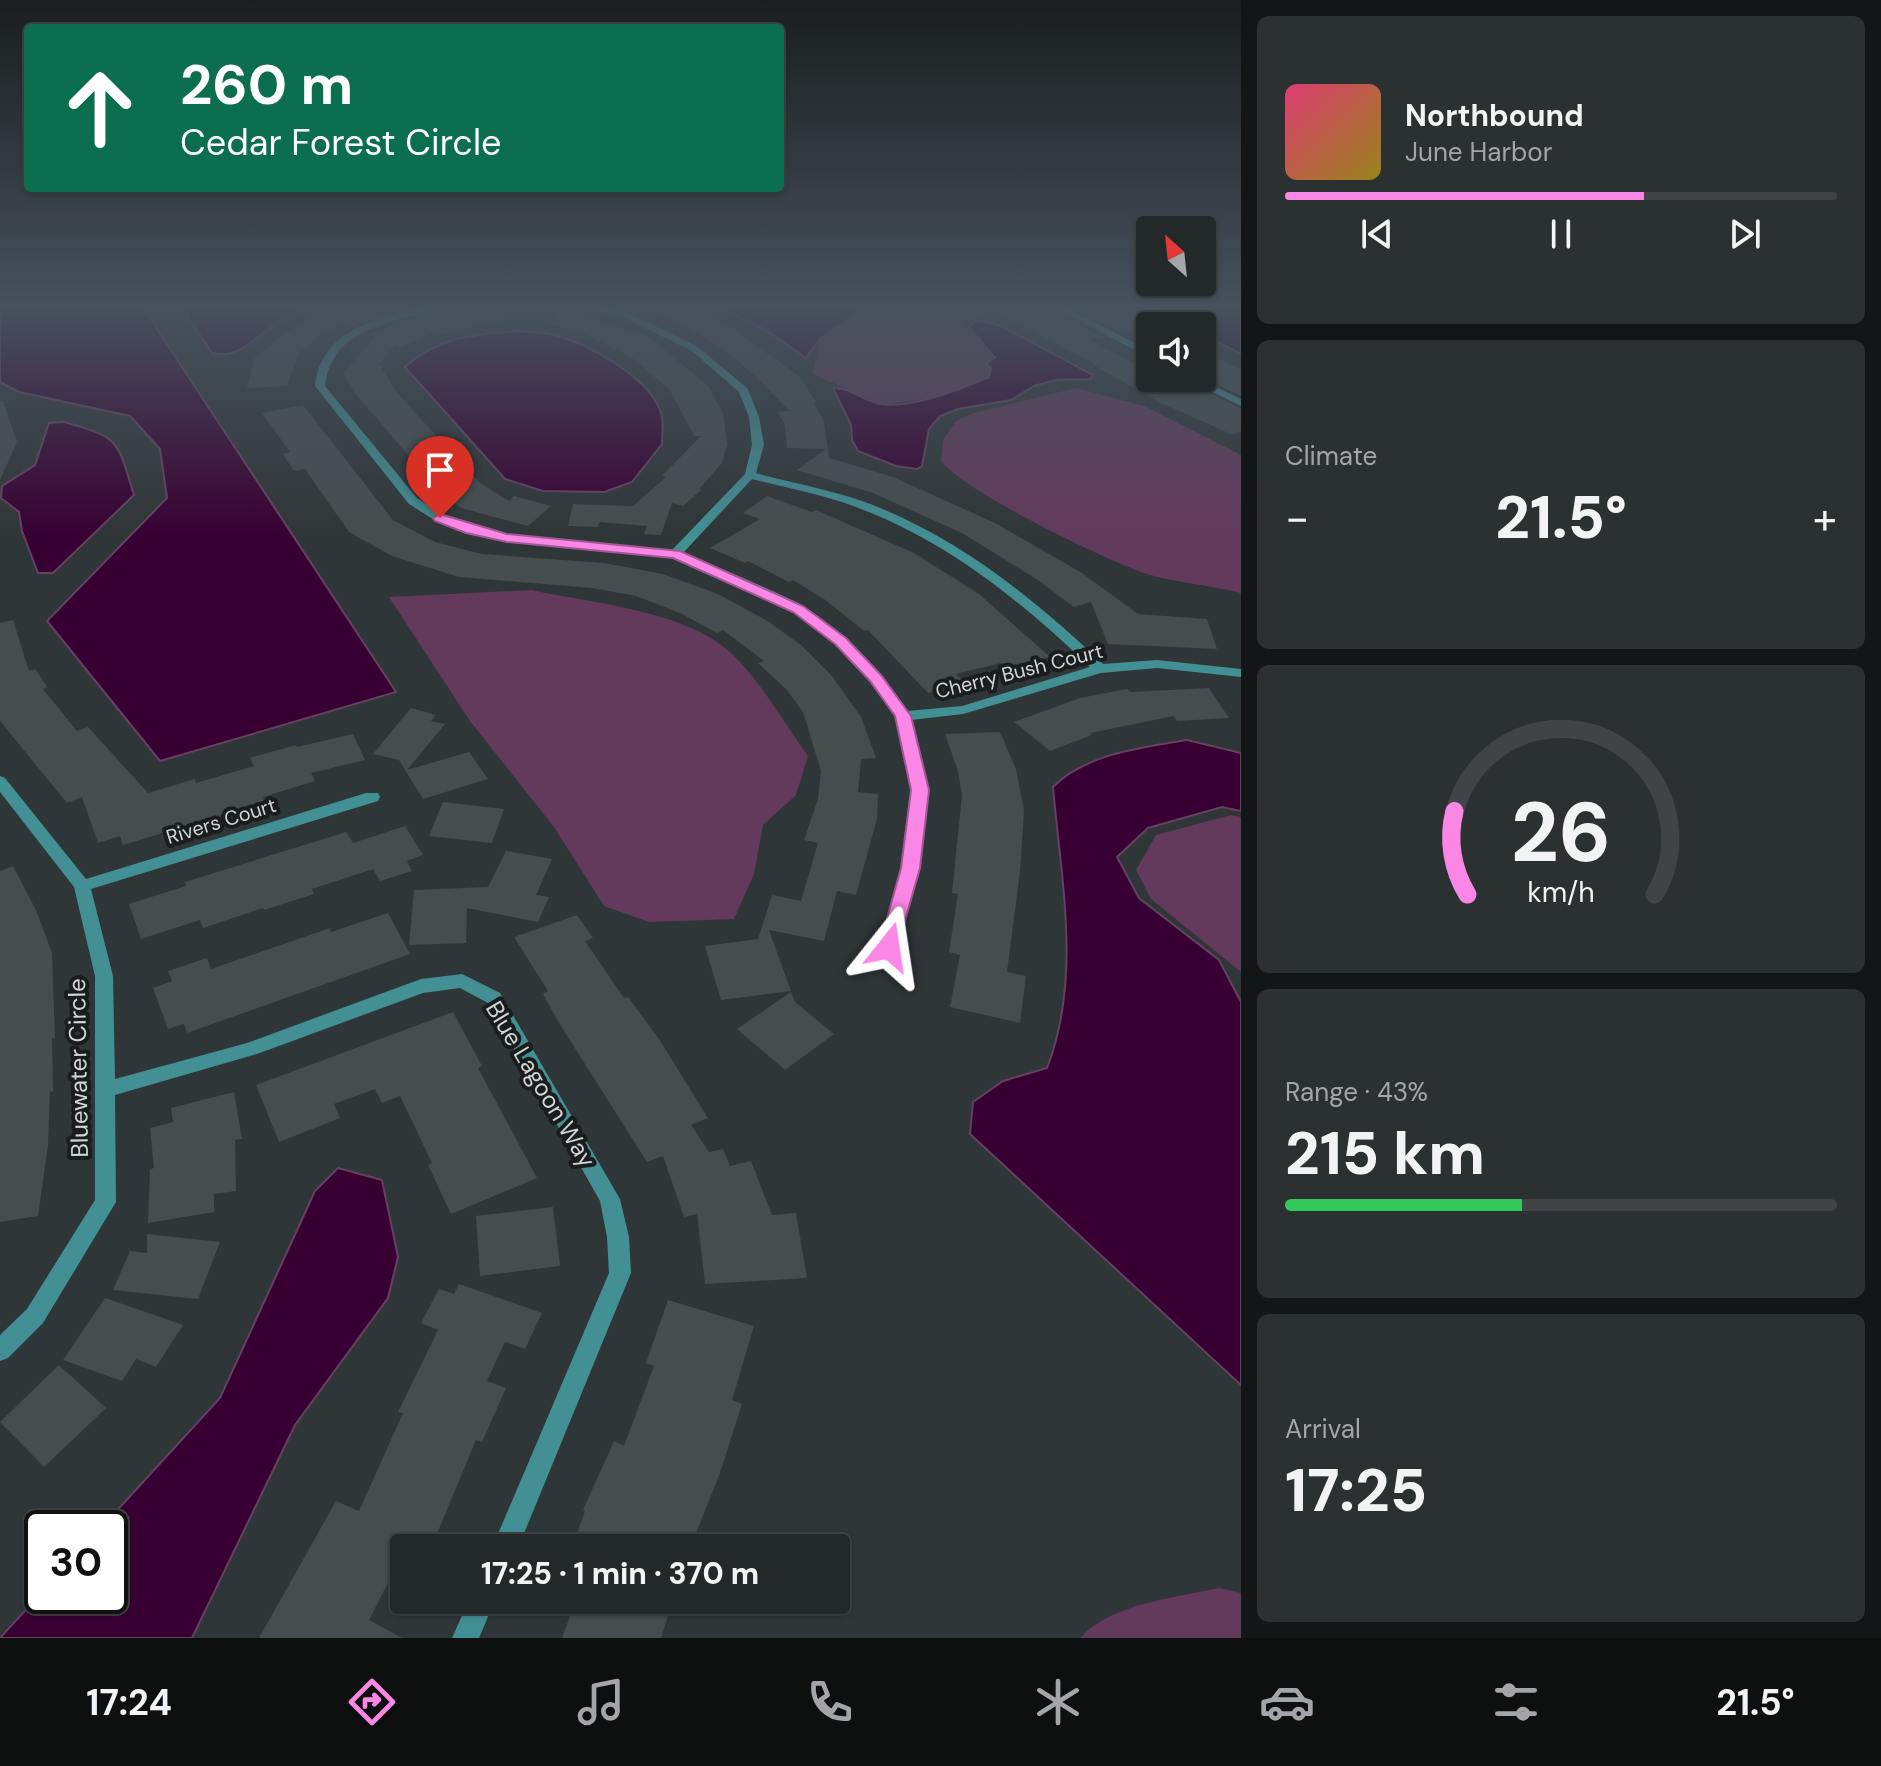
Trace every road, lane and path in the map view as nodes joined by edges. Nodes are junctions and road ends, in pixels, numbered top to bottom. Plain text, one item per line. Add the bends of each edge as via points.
1 (320, 384) edge
2 (736, 384) edge
3 (1216, 391) edge
4 (1241, 403) edge
5 (750, 475) junction
6 (675, 554) junction
7 (1100, 669) junction
8 (1241, 673) edge
9 (903, 716) junction
10 (0, 781) edge
11 (372, 797) dead end
12 (82, 886) junction
13 (889, 947) dead end
14 (105, 1090) junction
15 (0, 1350) edge
16 (511, 1534) edge
17 (476, 1614) edge
18 (465, 1638) edge

1 - 6 street via 413,501 440,518 507,538
2 - 5 street via 754,417 758,445
3 - 4 street
5 - 6 street
5 - 7 street via 866,507 935,538 1037,608
6 - 9 street via 798,609 840,641
7 - 8 street, Cherry Bush Court via 1157,664
7 - 9 street, Cherry Bush Court via 963,710
9 - 13 street via 920,790 911,868
10 - 12 street, Bluewater Circle
11 - 12 street, Rivers Court
12 - 14 street, Bluewater Circle via 104,976
14 - 15 street, Bluewater Circle via 106,1202 35,1316
14 - 16 street, Blue Lagoon Way via 250,1049 421,986 462,981 494,998 610,1199 620,1273
17 - 18 street

